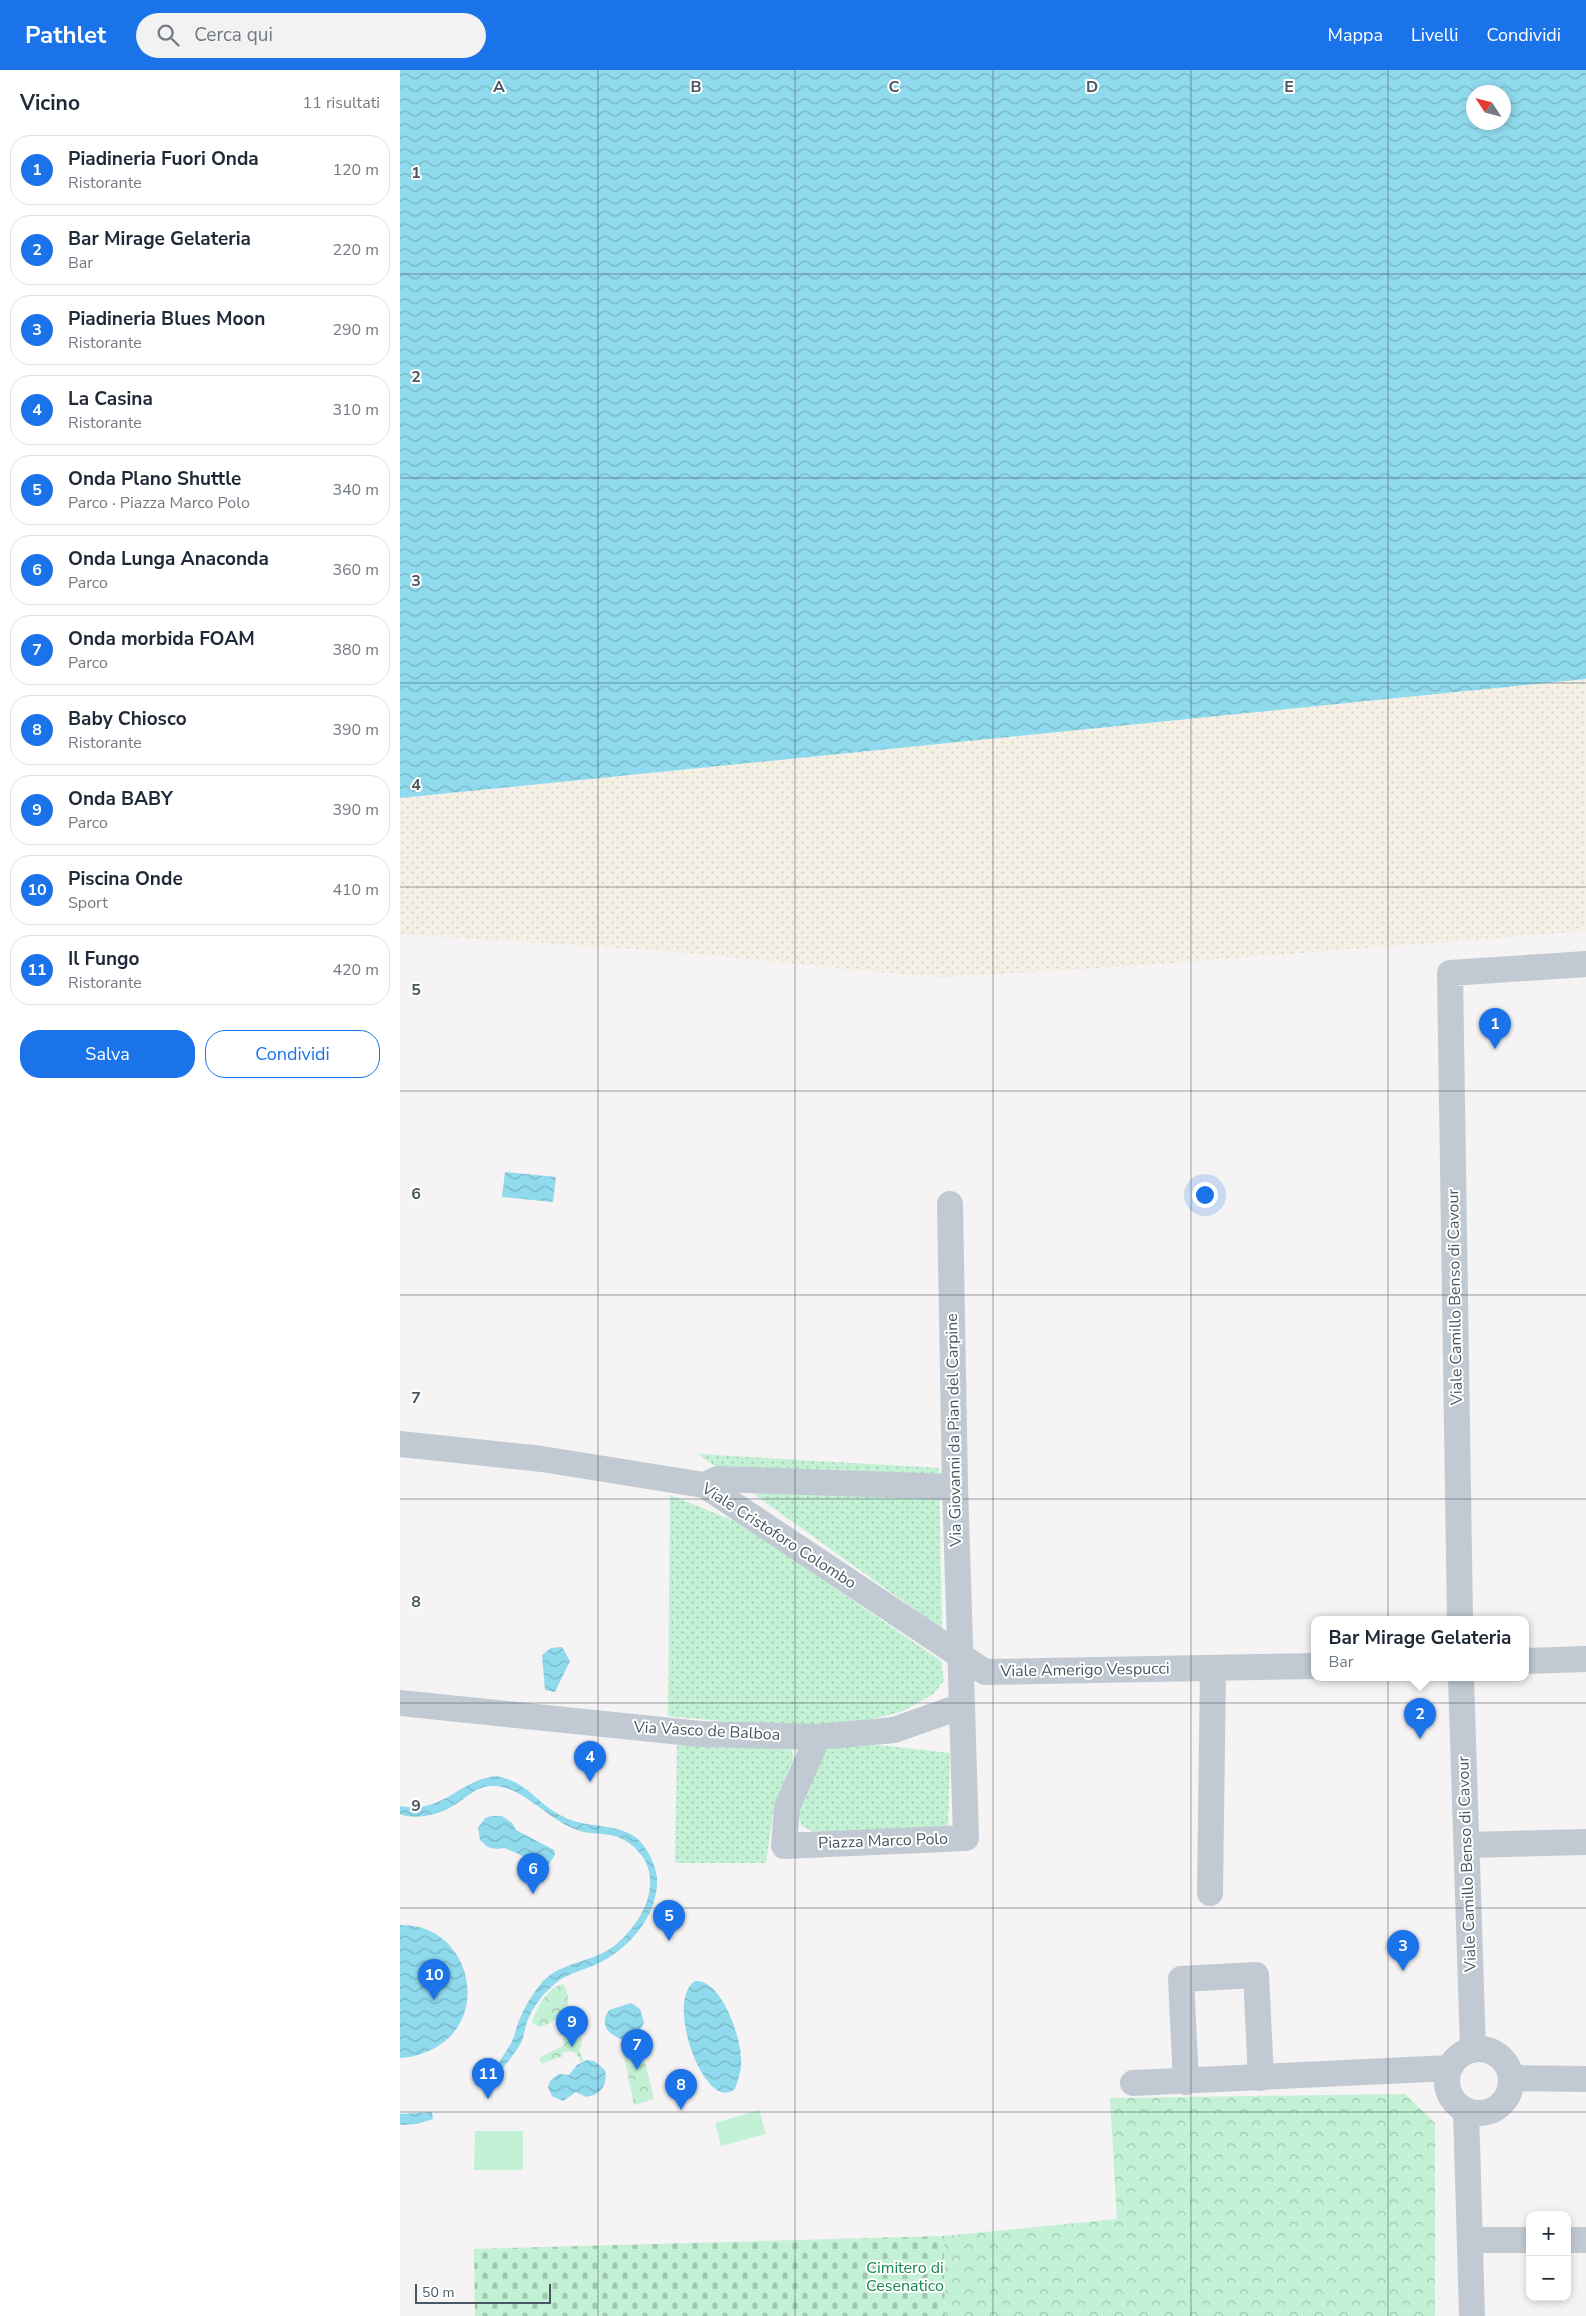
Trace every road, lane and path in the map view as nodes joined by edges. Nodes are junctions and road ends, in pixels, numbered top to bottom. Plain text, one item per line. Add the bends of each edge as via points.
1 (1586, 964) edge
2 (950, 1204) dead end
3 (400, 1444) edge
4 (704, 1485) junction
5 (955, 1486) junction
6 (1460, 1616) edge
7 (961, 1656) junction
8 (1586, 1659) edge
9 (1529, 1660) edge
10 (1311, 1666) edge
11 (1213, 1668) junction
12 (1461, 1681) edge
13 (400, 1703) edge
14 (962, 1706) junction
15 (818, 1737) junction
16 (1586, 1842) edge
17 (1467, 1845) junction
18 (1210, 1893) dead end
19 (1473, 2050) junction
20 (1450, 2068) junction
21 (1261, 2078) junction
22 (1511, 2078) junction
23 (1586, 2079) edge
24 (1186, 2082) junction
25 (1133, 2083) dead end
26 (1466, 2110) junction
27 (1471, 2240) junction
28 (1526, 2240) edge
29 (1571, 2240) edge
30 (1586, 2240) edge
31 (1472, 2316) edge

1 - 6 street, Viale Camillo Benso di Cavour via 1450,973
2 - 5 street, Via Giovanni da Pian del Carpine
3 - 4 street, Viale Cristoforo Colombo via 542,1459
4 - 5 street via 718,1479
4 - 7 street, Viale Cristoforo Colombo
5 - 7 street, Via Giovanni da Pian del Carpine
7 - 11 street, Viale Amerigo Vespucci via 985,1672
7 - 14 street
8 - 9 street
10 - 11 street, Viale Amerigo Vespucci
11 - 18 street
12 - 17 street, Viale Camillo Benso di Cavour
13 - 15 street, Via Vasco de Balboa via 701,1734
14 - 15 street, Via Vasco de Balboa via 894,1730
14 - 15 street, Piazza Marco Polo via 966,1838 784,1846 786,1807
16 - 17 street
17 - 19 street, Viale Camillo Benso di Cavour
19 - 20 street via 1464,2053
19 - 22 street via 1494,2052 1508,2068
20 - 21 street
20 - 26 street via 1448,2088
21 - 24 street
21 - 24 street via 1256,1975 1181,1979
22 - 23 street
22 - 26 street via 1507,2096 1494,2109
24 - 25 street
26 - 27 street
27 - 28 street
27 - 31 street
29 - 30 street

